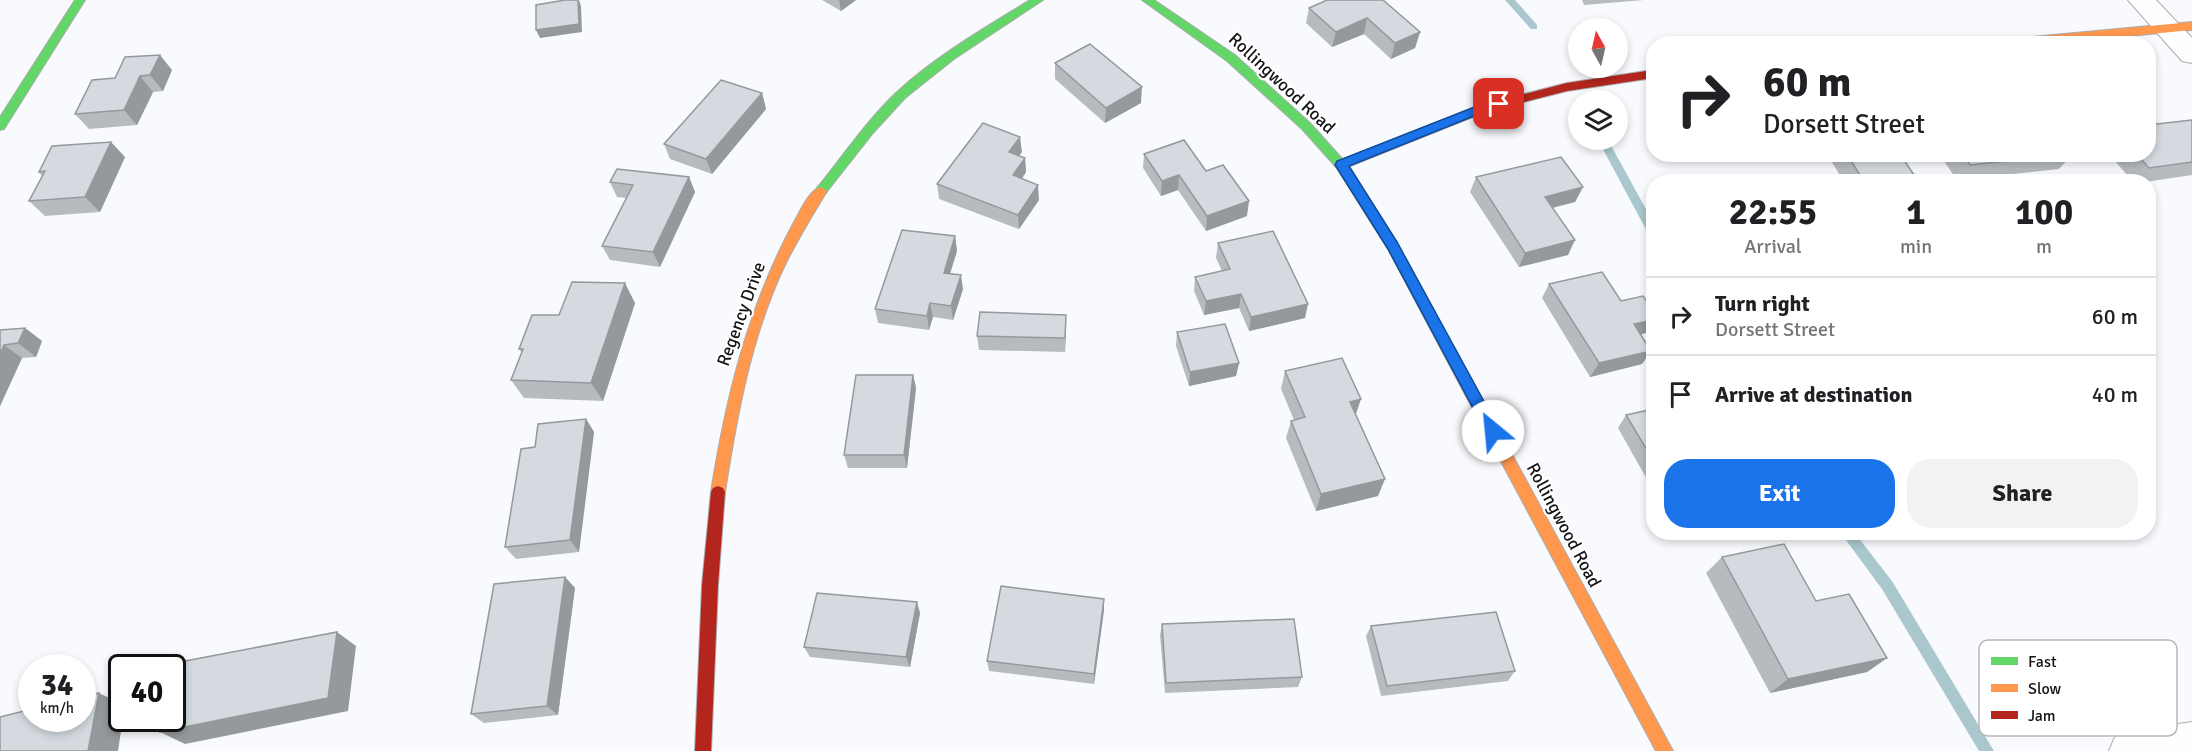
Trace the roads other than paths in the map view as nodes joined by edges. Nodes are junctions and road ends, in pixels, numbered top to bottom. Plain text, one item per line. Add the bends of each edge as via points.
1 (80, 0) edge
2 (1038, 0) edge
3 (1147, 0) edge
4 (2141, 0) edge
5 (2179, 27) edge
6 (2085, 36) edge
7 (2192, 54) edge
8 (1646, 75) edge
9 (0, 126) edge
10 (1341, 165) junction
11 (2192, 742) edge
12 (703, 751) edge
13 (1665, 751) edge
14 (2129, 751) edge

1 - 9 street
2 - 12 street, Regency Drive via 903,94 839,162 804,214 767,286 747,338 721,453
3 - 10 street, Rollingwood Road via 1231,58 1306,126
4 - 5 street
5 - 6 street
5 - 7 street
8 - 10 street via 1555,89 1481,109
10 - 13 street, Rollingwood Road via 1393,246
11 - 14 street

